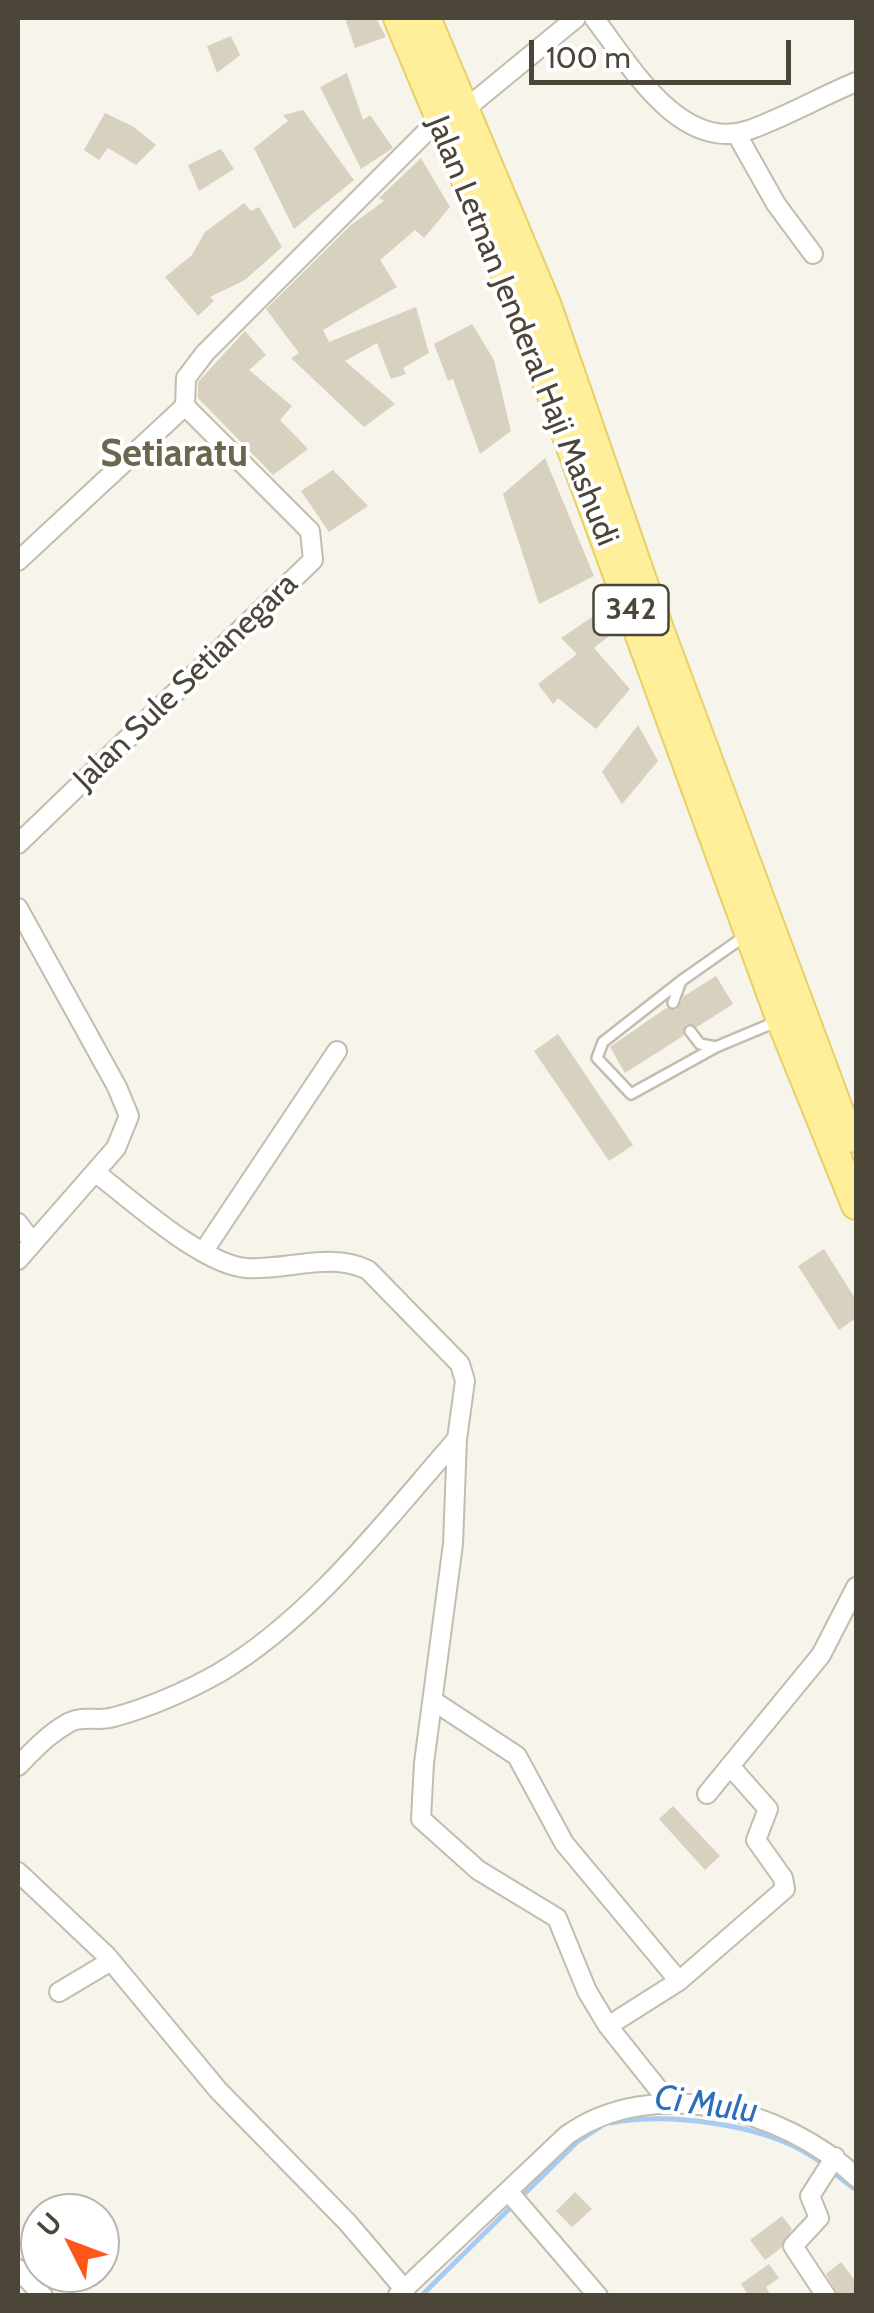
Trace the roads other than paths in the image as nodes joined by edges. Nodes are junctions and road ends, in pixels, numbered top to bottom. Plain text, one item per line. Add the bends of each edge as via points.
1 (398, 18) edge
2 (426, 18) edge
3 (576, 18) edge
4 (594, 18) edge
5 (856, 82) edge
6 (451, 116) junction
7 (736, 133) junction
8 (813, 254) dead end
9 (535, 311) junction
10 (185, 406) junction
11 (18, 562) edge
12 (18, 844) edge
13 (18, 908) edge
14 (749, 933) junction
15 (681, 981) junction
16 (673, 1003) dead end
17 (780, 1020) junction
18 (690, 1031) dead end
19 (716, 1047) junction
20 (337, 1051) dead end
21 (856, 1158) edge
22 (96, 1173) junction
23 (856, 1205) edge
24 (18, 1223) edge
25 (33, 1243) junction
26 (202, 1252) junction
27 (18, 1260) edge
28 (457, 1439) junction
29 (856, 1586) edge
30 (435, 1702) junction
31 (18, 1766) edge
32 (730, 1766) junction
33 (707, 1794) dead end
34 (18, 1872) edge
35 (111, 1961) junction
36 (678, 1981) junction
37 (58, 1992) dead end
38 (608, 2026) junction
39 (668, 2100) junction
40 (834, 2158) junction
41 (856, 2177) edge
42 (509, 2192) junction
43 (18, 2270) edge
44 (401, 2293) edge
45 (43, 2296) edge
46 (598, 2296) edge
47 (826, 2296) edge

1 - 6 main road, Jalan Letnan Jenderal Haji Mashudi / 342
2 - 6 main road, Jalan Letnan Jenderal Haji Mashudi / 342
3 - 6 street
4 - 7 street via 678,115 703,130
5 - 7 street
6 - 9 main road, Jalan Letnan Jenderal Haji Mashudi / 342
6 - 10 street via 205,352 186,378
7 - 8 street
9 - 14 main road, Jalan Letnan Jenderal Haji Mashudi / 342
9 - 21 main road, Jalan Letnan Jenderal Haji Mashudi / 342
10 - 11 street
10 - 12 street, Jalan Sule Setianegara via 306,525 314,539 313,560
13 - 22 street via 127,1109 128,1126
14 - 15 lane
14 - 17 main road, Jalan Letnan Jenderal Haji Mashudi / 342
15 - 16 lane
15 - 19 lane via 603,1042 597,1058 631,1094
17 - 19 lane
17 - 23 main road, Jalan Letnan Jenderal Haji Mashudi / 342
18 - 19 lane via 700,1044
20 - 26 street
22 - 25 street
22 - 26 street
24 - 25 street
25 - 27 street
26 - 28 street via 249,1268 341,1262 368,1270 460,1364 465,1381
28 - 30 street
28 - 31 street via 374,1534 245,1655 159,1704 72,1721
29 - 32 street via 820,1655
30 - 36 street via 518,1756 564,1843
30 - 38 street via 422,1819 478,1870 557,1918
32 - 33 street
32 - 36 street via 766,1804 756,1840 786,1887
34 - 35 street
35 - 37 street
35 - 44 street via 218,2090 348,2223
36 - 38 street
38 - 39 street
39 - 40 street via 747,2117 810,2141
39 - 42 street via 585,2122
40 - 41 street
40 - 47 street via 810,2196 818,2218 793,2246
42 - 44 street
42 - 46 street
43 - 45 street

